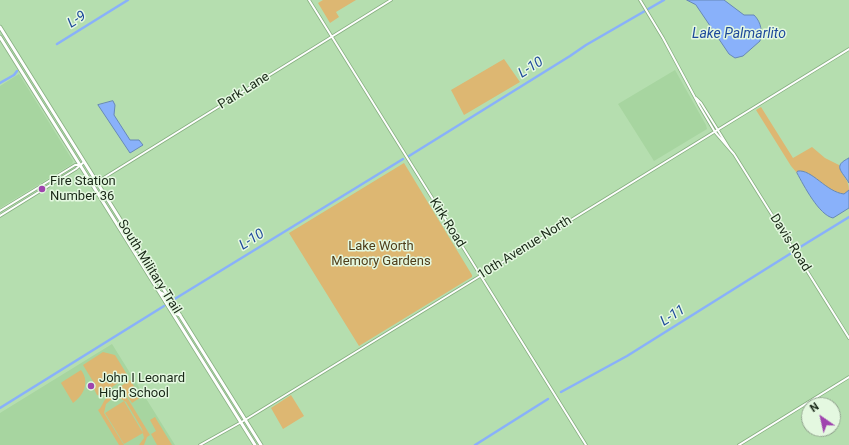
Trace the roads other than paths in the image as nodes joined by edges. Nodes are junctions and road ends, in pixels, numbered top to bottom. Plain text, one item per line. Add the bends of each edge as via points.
1 (308, 0) edge
2 (391, 0) edge
3 (640, 0) edge
4 (0, 27) edge
5 (0, 37) edge
6 (332, 37) junction
7 (3, 41) junction
8 (11, 44) junction
9 (849, 49) edge
10 (9, 52) junction
11 (18, 56) junction
12 (694, 95) junction
13 (38, 99) junction
14 (46, 101) junction
15 (718, 129) junction
16 (715, 132) junction
17 (729, 148) junction
18 (84, 162) junction
19 (80, 165) junction
20 (97, 182) junction
21 (0, 211) edge
22 (0, 216) edge
23 (115, 220) junction
24 (121, 222) junction
25 (480, 276) junction
26 (159, 292) junction
27 (180, 315) junction
28 (849, 338) edge
29 (849, 377) edge
30 (245, 420) junction
31 (240, 422) junction
32 (200, 445) edge
33 (255, 445) edge
34 (261, 445) edge
35 (586, 445) edge
36 (739, 445) edge

1 - 6 street, Kirk Road
2 - 6 street, Park Lane
3 - 12 street, Davis Road
4 - 8 main road, South Military Trail
5 - 7 main road, South Military Trail
6 - 20 street, Park Lane
6 - 25 street, Kirk Road
7 - 8 main road
7 - 10 main road, South Military Trail
8 - 11 main road, South Military Trail
9 - 15 street, 10th Avenue North
10 - 11 main road via 14,52
10 - 13 main road, South Military Trail
11 - 14 main road, South Military Trail
12 - 15 street, Davis Road
12 - 16 street, Davis Road
13 - 14 main road
13 - 19 main road, South Military Trail
14 - 18 main road, South Military Trail
15 - 16 street, 10th Avenue North
15 - 17 street, Davis Road
16 - 17 street, Davis Road
16 - 25 street, 10th Avenue North
17 - 28 street, Davis Road
18 - 19 street
18 - 20 main road, South Military Trail
19 - 21 street via 75,165
19 - 22 street
19 - 23 main road, South Military Trail
20 - 24 main road, South Military Trail
23 - 24 main road
23 - 26 main road, South Military Trail
24 - 27 main road, South Military Trail
25 - 30 street, 10th Avenue North
25 - 35 street, Kirk Road
26 - 27 main road via 175,313
26 - 31 main road, South Military Trail
27 - 30 main road, South Military Trail
29 - 36 street
30 - 31 street, 10th Avenue North
30 - 34 main road, South Military Trail
31 - 32 street, 10th Avenue North
31 - 33 main road, South Military Trail

